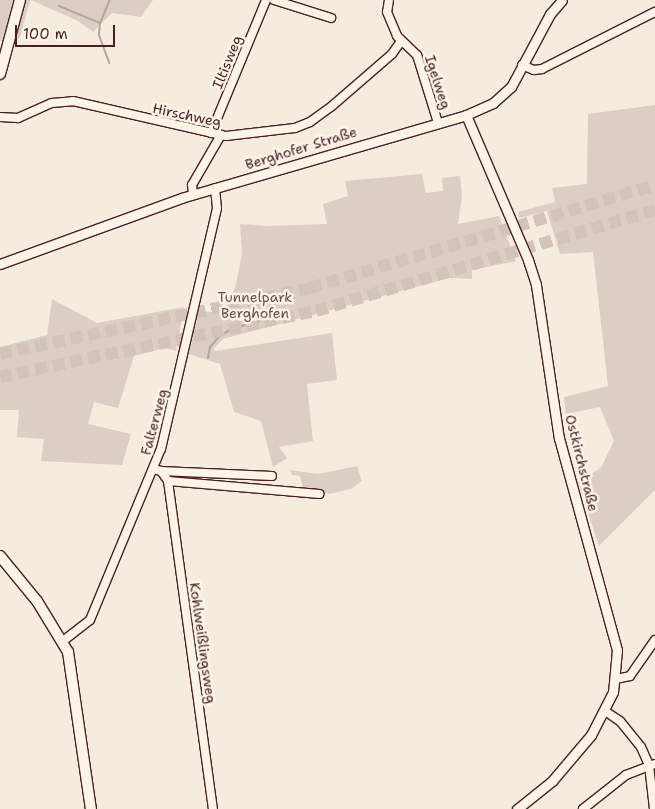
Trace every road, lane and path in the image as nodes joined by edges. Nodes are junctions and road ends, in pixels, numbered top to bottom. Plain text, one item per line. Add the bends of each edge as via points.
1 (20, 0) edge
2 (266, 0) edge
3 (274, 0) edge
4 (389, 0) edge
5 (562, 0) edge
6 (655, 12) edge
7 (332, 18) dead end
8 (402, 41) junction
9 (522, 66) junction
10 (0, 74) edge
11 (466, 114) junction
12 (0, 117) edge
13 (438, 123) junction
14 (211, 133) junction
15 (221, 135) junction
16 (214, 188) junction
17 (193, 194) junction
18 (0, 264) edge
19 (157, 470) junction
20 (212, 472) junction
21 (258, 476) junction
22 (272, 476) dead end
23 (168, 481) junction
24 (211, 485) junction
25 (255, 490) junction
26 (319, 494) dead end
27 (0, 556) edge
28 (655, 640) edge
29 (63, 641) junction
30 (616, 679) junction
31 (605, 711) junction
32 (652, 764) edge
33 (91, 809) edge
34 (213, 809) edge
35 (517, 809) edge
36 (583, 809) edge
37 (654, 809) edge

1 - 10 main road
2 - 14 street, Iltisweg
3 - 7 street
4 - 8 street, Igelweg via 387,12
5 - 9 street, Berghofer Straße via 550,14
6 - 9 street via 542,69
8 - 13 street, Igelweg via 417,55
8 - 15 street, Hirschweg via 392,54 310,122 295,128
9 - 11 street, Berghofer Straße via 502,97
11 - 13 street, Berghofer Straße
11 - 30 street, Ostkirchstraße via 536,285 559,438 617,650
12 - 14 street, Hirschweg via 18,118 52,103 73,100
13 - 16 street, Berghofer Straße
14 - 15 street, Hirschweg
15 - 17 street via 192,185
16 - 17 street, Berghofer Straße
16 - 19 street, Falterweg via 217,208
17 - 18 street, Berghofer Straße
19 - 20 street
19 - 23 street
19 - 29 street, Falterweg via 90,620
20 - 21 street
20 - 24 street
21 - 22 street
21 - 25 street via 259,486
23 - 24 street
23 - 34 street, Kohlweißlingsweg
24 - 25 street
25 - 26 street
27 - 29 main road via 37,601
28 - 30 street via 630,676
29 - 33 main road via 72,664
30 - 31 street, Ostkirchstraße
31 - 32 street via 633,734
31 - 35 street, Ostkirchstraße via 570,762
32 - 36 street via 626,775
32 - 37 street

